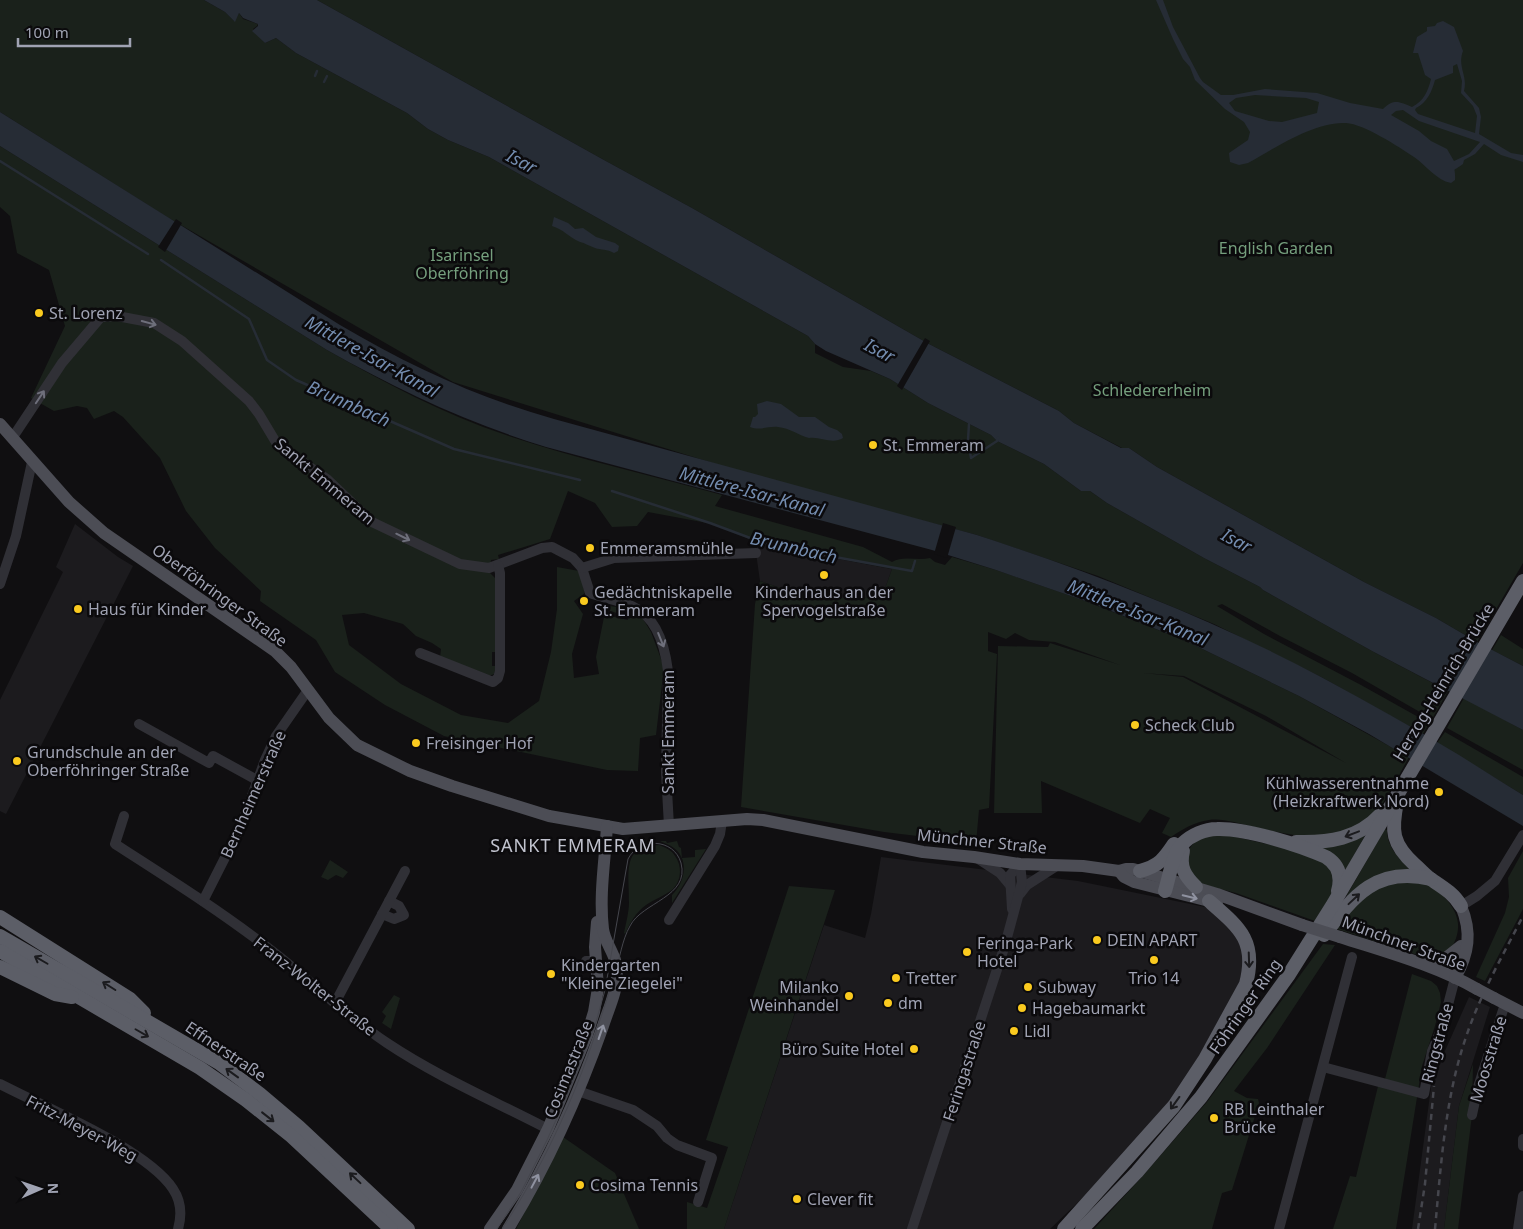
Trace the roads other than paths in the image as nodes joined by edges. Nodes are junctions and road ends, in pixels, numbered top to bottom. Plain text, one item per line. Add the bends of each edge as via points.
1 (0, 424) edge
2 (12, 437) junction
3 (32, 462) junction
4 (756, 554) dead end
5 (498, 565) junction
6 (582, 568) junction
7 (1523, 581) edge
8 (0, 584) edge
9 (420, 653) dead end
10 (308, 690) junction
11 (139, 724) dead end
12 (257, 780) junction
13 (1402, 786) junction
14 (1391, 805) junction
15 (124, 816) dead end
16 (722, 821) junction
17 (607, 826) junction
18 (669, 826) junction
19 (1236, 830) junction
20 (843, 836) joint
21 (1523, 836) edge
22 (1188, 838) junction
23 (1280, 841) junction
24 (974, 856) junction
25 (1020, 864) junction
26 (1059, 865) junction
27 (405, 871) dead end
28 (1137, 876) junction
29 (1431, 880) junction
30 (1010, 885) junction
31 (1167, 885) junction
32 (1196, 887) junction
33 (1018, 896) junction
34 (203, 901) junction
35 (389, 901) junction
36 (1209, 901) junction
37 (1332, 906) junction
38 (1461, 906) junction
39 (602, 913) junction
40 (1012, 913) junction
41 (382, 914) junction
42 (1269, 914) junction
43 (0, 917) edge
44 (669, 920) dead end
45 (0, 936) edge
46 (1464, 940) junction
47 (0, 951) edge
48 (613, 953) junction
49 (1352, 957) dead end
50 (592, 959) junction
51 (1413, 961) junction
52 (0, 966) edge
53 (1288, 976) junction
54 (1455, 978) junction
55 (85, 1000) junction
56 (1500, 1001) junction
57 (335, 1003) junction
58 (1523, 1013) edge
59 (159, 1028) junction
60 (1323, 1068) junction
61 (0, 1084) edge
62 (578, 1092) junction
63 (1472, 1115) dead end
64 (548, 1129) junction
65 (1523, 1139) edge
66 (1523, 1146) edge
67 (1523, 1196) edge
68 (698, 1202) dead end
69 (178, 1229) edge
70 (392, 1229) edge
71 (408, 1229) edge
72 (490, 1229) edge
73 (508, 1229) edge
74 (912, 1229) edge
75 (1064, 1229) edge
76 (1082, 1229) edge
77 (1279, 1229) edge
78 (1518, 1229) edge

1 - 2 main road, Oberföhringer Straße
2 - 3 main road, Oberföhringer Straße
2 -> 5 street, Sankt Emmeram via 62,363 101,317 118,316 154,323 182,341 249,401 277,444 327,479 372,522 460,564 489,568
3 - 8 street via 16,536
3 - 10 main road, Oberföhringer Straße via 90,522 275,651
4 - 6 street via 614,558
5 - 6 street, Sankt Emmeram via 552,547 573,558
5 - 9 street via 498,678 493,682
6 -> 18 street, Sankt Emmeram via 590,594 634,607 645,614 661,639 666,654 668,690 666,772
7 - 13 highway, Herzog-Heinrich-Brücke
10 - 12 street, Bernheimerstraße via 276,736
10 - 17 main road, Oberföhringer Straße via 329,718 358,745 410,771 549,816
11 - 12 street via 209,763 213,756
12 - 34 street, Bernheimerstraße via 231,847
13 - 14 highway, Föhringer Ring
13 - 29 highway via 1394,817 1396,842 1403,854
14 -> 23 highway via 1359,832 1334,841
14 - 37 highway, Föhringer Ring
15 - 34 street, Franz-Wolter-Straße via 116,844
16 - 18 main road, Oberföhringer Straße
16 - 20 main road, Oberföhringer Straße via 763,820
16 - 44 street via 715,846
17 - 18 main road, Oberföhringer Straße via 623,829
17 - 39 main road, Cosimastraße
19 - 22 highway via 1215,829
19 - 23 highway
19 - 28 highway via 1229,825 1198,825 1182,834 1158,864
20 - 24 main road, Münchner Straße via 923,852
21 - 38 street via 1495,881
22 - 31 highway via 1180,845
22 - 32 highway via 1181,864 1185,876
23 - 37 highway via 1317,853 1338,868 1339,888
24 - 25 main road, Münchner Straße
24 - 30 street via 1000,873
25 - 26 main road, Münchner Straße
25 - 30 street, Feringastraße via 1010,875
25 - 33 street, Feringastraße via 1022,882
26 - 28 main road, Münchner Straße via 1126,869
26 - 33 street, Feringastraße via 1027,885
27 - 35 street
28 - 31 main road, Münchner Straße
29 - 38 highway via 1456,898
53 -> 29 highway via 1309,956 1345,907 1360,893 1394,876 1418,876
30 - 40 street, Feringastraße
31 - 32 main road, Münchner Straße
31 -> 36 main road, Münchner Straße
32 - 42 main road, Münchner Straße
33 - 40 street, Feringastraße
34 - 57 street, Franz-Wolter-Straße
35 - 41 street
35 - 41 street via 399,906 404,914 394,919
36 - 42 main road, Münchner Straße
36 -> 75 highway via 1242,934 1249,956 1246,984 1205,1059 1174,1106
37 - 53 highway, Föhringer Ring
38 - 46 main road via 1466,919
39 - 48 main road, Cosimastraße via 604,934
39 - 50 main road, Cosimastraße via 597,921
40 - 74 street, Feringastraße via 999,964
41 - 57 street
42 - 51 main road, Münchner Straße, bridge
59 -> 43 highway via 130,999
59 -> 45 highway, Effnerstraße
46 - 51 main road via 1442,961
46 - 54 main road via 1468,949
47 - 55 highway, Effnerstraße
48 - 50 main road via 603,950
62 -> 48 main road, Cosimastraße via 614,990 617,976
49 - 60 street
50 - 64 main road, Cosimastraße via 598,988 592,1018
51 - 54 main road, Münchner Straße
52 - 55 highway via 55,994
53 - 76 highway, Föhringer Ring via 1201,1097 1137,1172
54 - 56 main road, Münchner Straße, bridge
54 - 60 street, Ringstraße via 1442,1028 1432,1051 1424,1094
55 -> 70 highway, Effnerstraße via 200,1068 246,1100 290,1135
56 - 58 main road, Münchner Straße
56 - 63 street, Moosstraße
57 - 64 street, Franz-Wolter-Straße via 417,1062
71 -> 59 highway, Effnerstraße via 260,1094 219,1063
60 - 77 street
61 - 69 street, Fritz-Meyer-Weg via 112,1142 152,1168 173,1188 180,1215
62 - 68 street via 633,1110 678,1145 712,1158
73 -> 62 main road, Cosimastraße via 538,1177
64 - 72 main road, Cosimastraße via 516,1190
65 - 66 street
67 - 78 street

